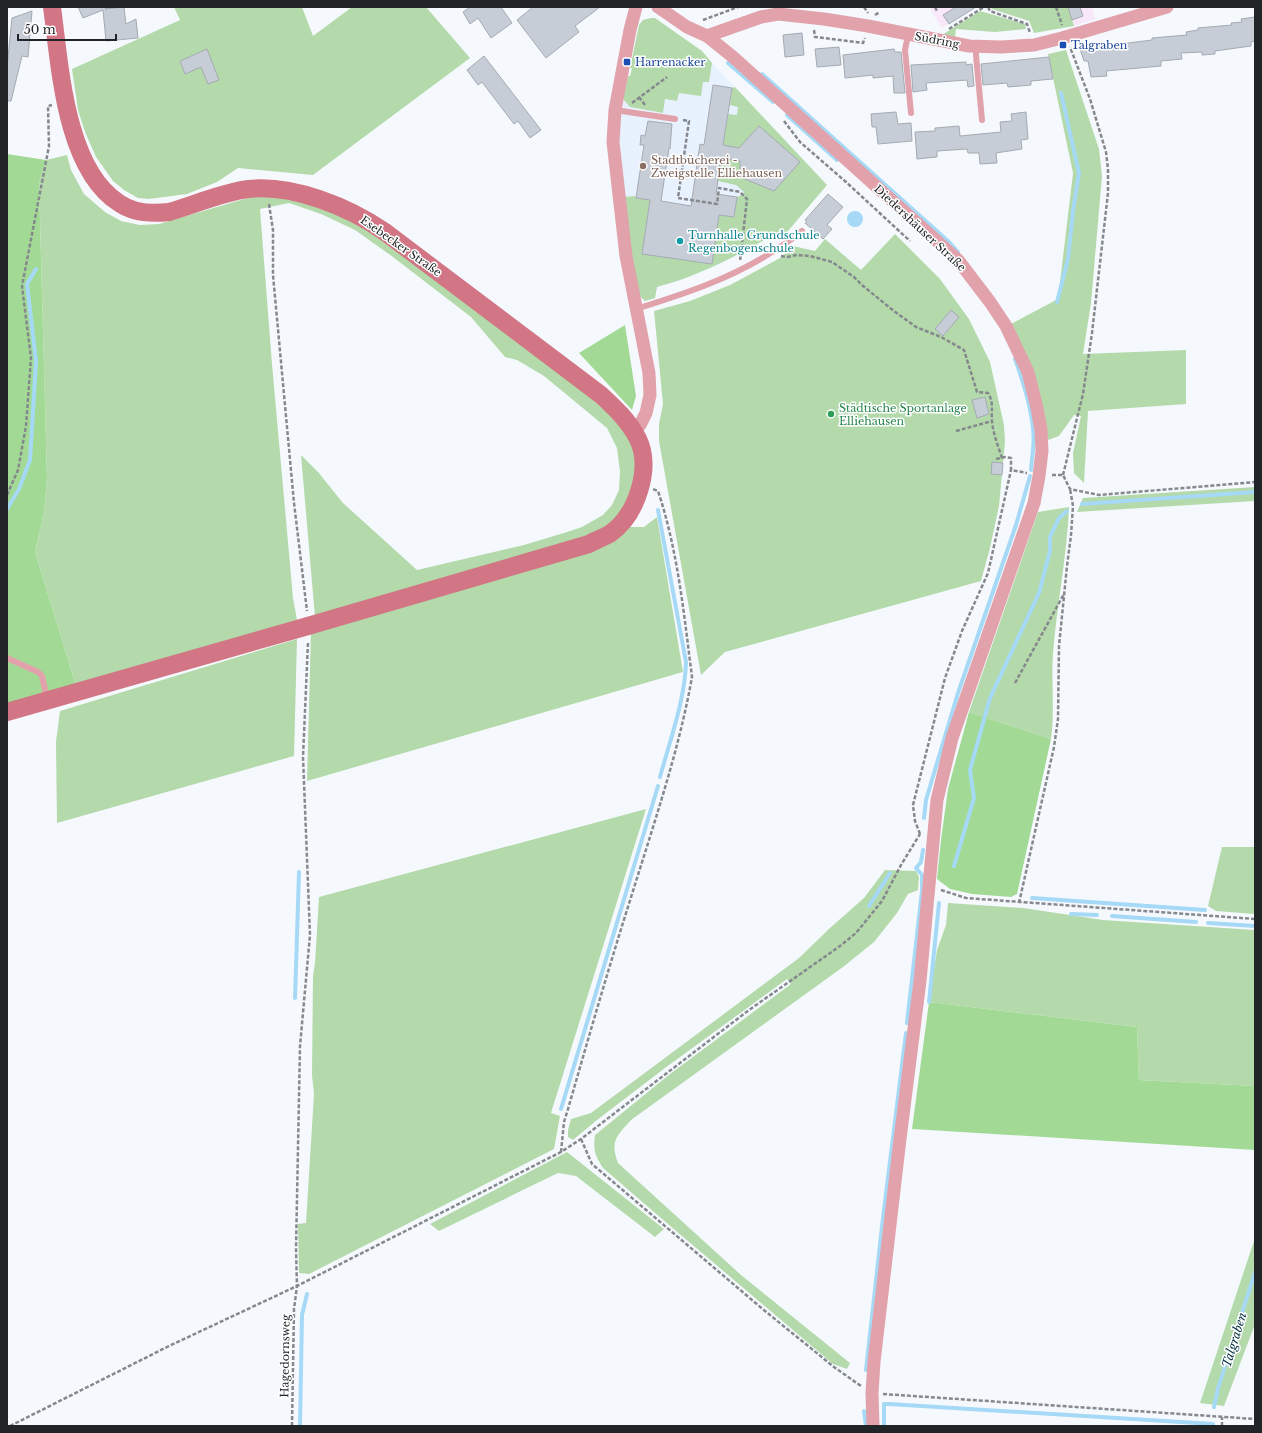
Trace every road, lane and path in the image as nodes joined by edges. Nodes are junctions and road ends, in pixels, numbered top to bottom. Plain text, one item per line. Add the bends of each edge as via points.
1 (52, 7) edge
2 (636, 7) edge
3 (658, 7) edge
4 (738, 7) edge
5 (935, 7) edge
6 (984, 7) edge
7 (988, 7) edge
8 (1056, 7) edge
9 (1167, 7) edge
10 (937, 10) dead end
11 (777, 11) edge
12 (814, 18) junction
13 (868, 26) junction
14 (687, 27) junction
15 (908, 35) junction
16 (707, 36) junction
17 (1066, 37) junction
18 (932, 40) junction
19 (1034, 45) junction
20 (976, 46) junction
21 (666, 77) dead end
22 (639, 97) junction
23 (65, 102) junction
24 (647, 109) dead end
25 (615, 110) junction
26 (911, 113) dead end
27 (782, 118) dead end
28 (675, 119) joint
29 (982, 120) dead end
30 (266, 189) junction
31 (802, 231) dead end
32 (910, 241) dead end
33 (775, 250) junction
34 (739, 271) junction
35 (636, 309) junction
36 (992, 421) junction
37 (633, 431) junction
38 (956, 431) dead end
39 (1002, 458) junction
40 (996, 459) dead end
41 (1011, 470) junction
42 (1015, 470) dead end
43 (1063, 475) junction
44 (1039, 476) junction
45 (1255, 482) edge
46 (642, 484) junction
47 (1070, 489) junction
48 (7, 495) edge
49 (1065, 592) junction
50 (308, 626) junction
51 (7, 658) edge
52 (1015, 684) dead end
53 (47, 701) junction
54 (7, 712) edge
55 (929, 886) junction
56 (1019, 903) junction
57 (1255, 920) edge
58 (561, 1152) junction
59 (297, 1286) junction
60 (1222, 1417) dead end
61 (10, 1426) edge
62 (292, 1426) edge
63 (873, 1426) edge
64 (1222, 1426) edge

1 - 23 street, Esebecker Straße
2 - 25 street
3 - 14 street, Diedershäuser Straße
4 - 14 path
5 - 10 path
6 - 18 path
7 - 19 path via 990,11 1027,24
8 - 17 path
9 - 17 street, Südring
11 - 12 street, Südring
11 - 16 street, Südring
12 - 13 street, Südring
12 - 13 path via 815,37 864,43
13 - 15 street, Südring
14 - 16 street, Diedershäuser Straße
15 - 18 street, Südring
15 - 26 lane via 905,50
16 - 44 street, Diedershäuser Straße via 958,260 990,302 1006,326 1028,372 1040,430 1042,451
17 - 19 street, Südring
17 - 43 path via 1090,99 1106,152 1108,193 1083,394
18 - 20 street, Südring
19 - 20 street, Südring via 1001,48
20 - 29 lane
21 - 22 path
22 - 24 path
22 - 25 path via 628,106
23 - 30 street, Esebecker Straße via 73,130 92,176 106,193 132,210 169,212 237,191
23 - 48 path via 48,106 49,146 22,286 31,358 26,426 18,470
25 - 28 lane
25 - 35 street via 614,150 626,256
27 - 32 path via 800,142
28 - 34 path via 689,121 678,198 716,204 719,188 740,192 747,198
30 - 37 street, Esebecker Straße via 313,198 373,224 601,395 621,413
30 - 50 path, Hagedornsweg via 273,230 273,275
31 - 33 lane
33 - 34 lane
33 - 36 path via 784,257 810,256 836,264 916,327 964,350 977,392 988,393 990,396 993,405
34 - 35 lane via 690,292
35 - 37 street via 649,373 650,395 646,413 640,425
36 - 38 path
36 - 39 path
37 - 46 street, Esebecker Straße via 643,454
39 - 40 path
39 - 41 path via 1011,458
41 - 42 path
41 - 58 path via 988,573 962,631 945,678 913,805 920,834 882,901 856,933 840,946 749,1010
43 - 44 path
43 - 47 path
44 - 55 street, Diedershäuser Straße via 1034,503 952,738 937,800
45 - 47 path via 1099,495
46 - 50 street, Esebecker Straße via 623,522 611,533 589,544
46 - 58 path via 658,491 667,517 692,677 668,781 564,1122
47 - 49 path via 1073,506 1072,535
49 - 52 path
49 - 56 path via 1059,646 1058,719 1054,747
50 - 53 street, Esebecker Straße
50 - 59 path, Hagedornsweg via 303,757 310,935 300,1046
51 - 53 lane via 42,676
53 - 54 street, Esebecker Straße
55 - 56 path via 966,898
55 - 63 street, Diedershäuser Straße via 920,982 874,1362
56 - 57 path
58 - 59 path
59 - 61 path via 169,1346
59 - 62 path, Hagedornsweg via 294,1309
60 - 64 path

